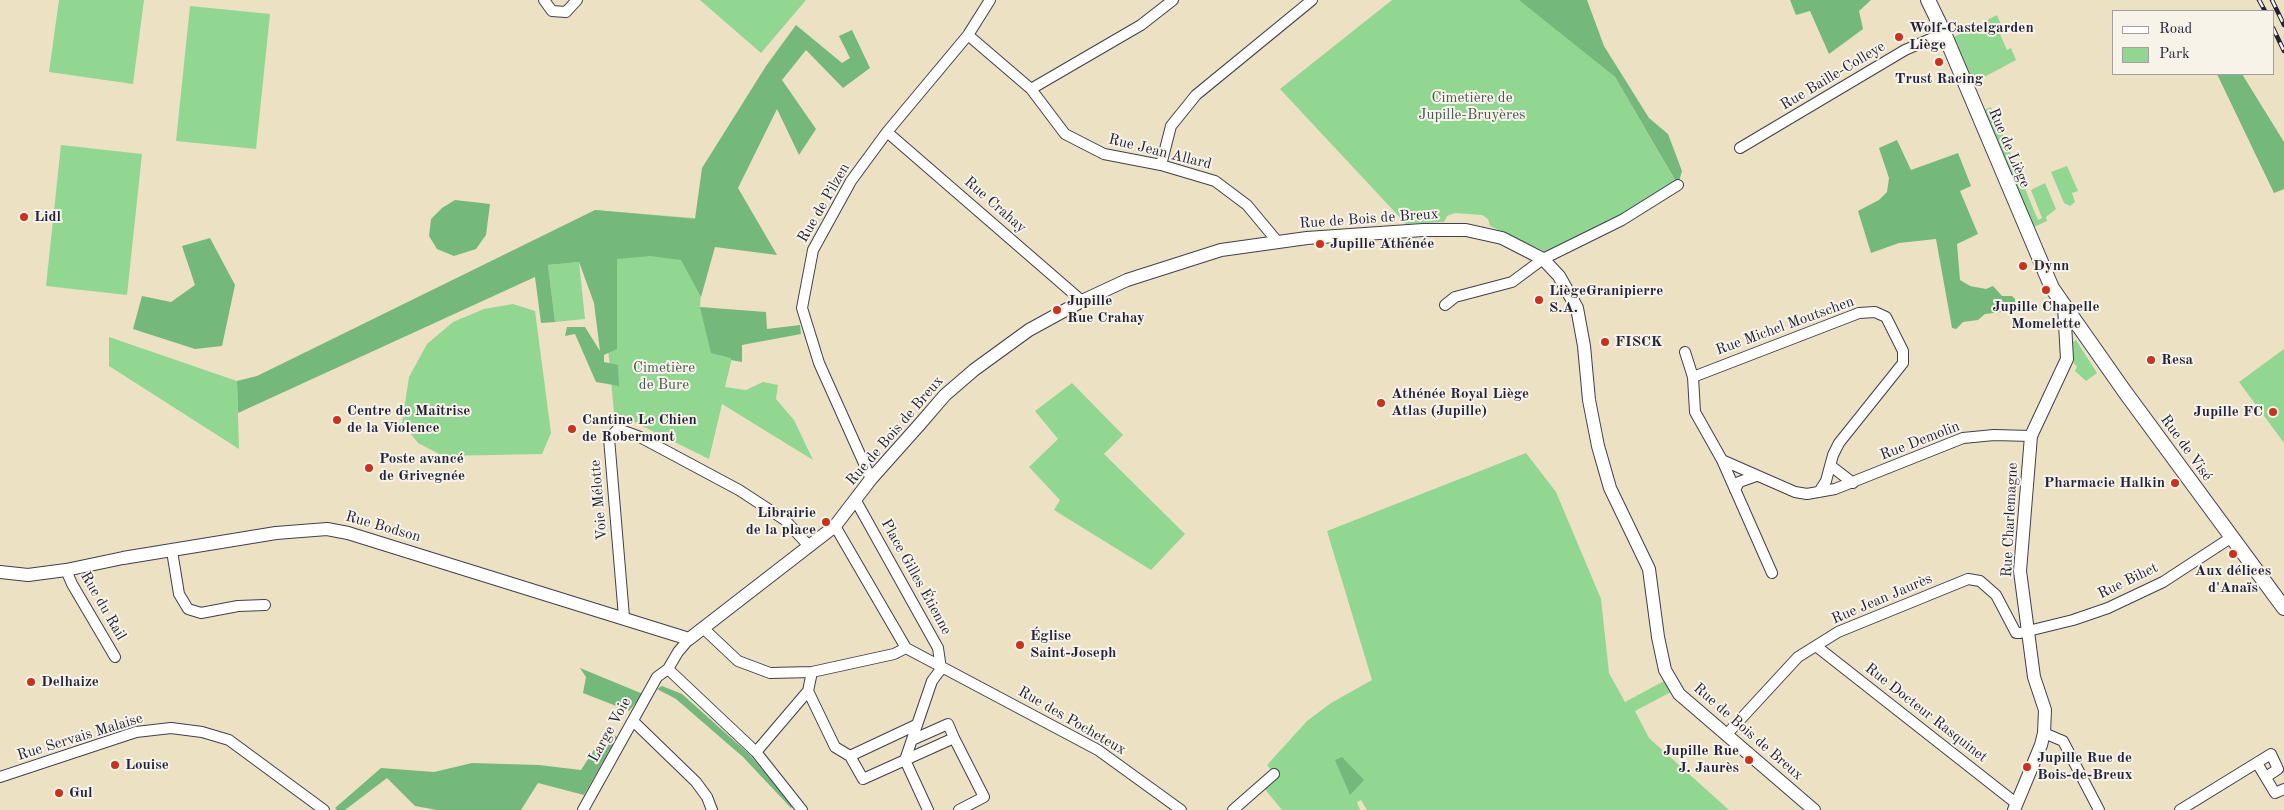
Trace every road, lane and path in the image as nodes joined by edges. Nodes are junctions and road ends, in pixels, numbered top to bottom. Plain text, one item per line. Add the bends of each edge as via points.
1 (544, 0) edge
2 (577, 0) edge
3 (990, 0) edge
4 (1173, 0) edge
5 (1312, 0) edge
6 (1928, 0) edge
7 (1944, 33) junction
8 (968, 34) junction
9 (1031, 88) junction
10 (887, 132) junction
11 (1740, 148) dead end
12 (1161, 165) junction
13 (1678, 185) dead end
14 (1277, 241) junction
15 (1543, 259) junction
16 (1082, 300) junction
17 (1445, 305) dead end
18 (2064, 306) junction
19 (1685, 352) dead end
20 (1694, 377) junction
21 (2031, 436) junction
22 (1722, 460) junction
23 (1831, 466) junction
24 (1756, 476) junction
25 (871, 479) junction
26 (1853, 483) junction
27 (1735, 490) junction
28 (1819, 492) junction
29 (856, 501) junction
30 (835, 526) junction
31 (2232, 537) junction
32 (809, 546) junction
33 (172, 551) junction
34 (66, 570) junction
35 (0, 572) edge
36 (1772, 573) dead end
37 (265, 605) dead end
38 (2284, 608) edge
39 (624, 617) junction
40 (703, 628) junction
41 (2028, 631) junction
42 (689, 639) junction
43 (1816, 646) junction
44 (906, 648) junction
45 (115, 657) dead end
46 (942, 668) junction
47 (668, 669) junction
48 (812, 672) junction
49 (808, 692) junction
50 (634, 721) junction
51 (916, 725) junction
52 (2044, 733) junction
53 (1726, 735) junction
54 (954, 738) junction
55 (912, 740) junction
56 (756, 752) junction
57 (850, 756) junction
58 (905, 760) junction
59 (2257, 762) junction
60 (1274, 774) dead end
61 (0, 777) edge
62 (2266, 777) junction
63 (2284, 789) edge
64 (2015, 807) edge
65 (324, 810) edge
66 (583, 810) edge
67 (712, 810) edge
68 (802, 810) edge
69 (928, 810) edge
70 (959, 810) edge
71 (1181, 810) edge
72 (1234, 810) edge
73 (1814, 810) edge
74 (2099, 810) edge
75 (2180, 810) edge

1 - 2 street via 552,11 566,12
3 - 8 street, Rue de Pilzen
4 - 9 street via 1141,25
5 - 12 street via 1196,96 1172,126
6 - 7 main road, Rue de Liège
7 - 11 street, Rue Baille-Colleye via 1905,50
7 - 18 main road, Rue de Liège via 2043,270
8 - 9 street, Rue Jean Allard
8 - 10 street, Rue de Pilzen
9 - 12 street, Rue Jean Allard via 1065,134 1104,154
10 - 16 street, Rue Crahay
10 - 25 street, Rue de Pilzen via 851,181 813,250 802,308 819,363
12 - 14 street, Rue Jean Allard via 1215,181 1247,205
13 - 15 street via 1622,220
14 - 15 street, Rue de Bois de Breux via 1466,230 1502,238
14 - 16 street, Rue de Bois de Breux via 1221,250 1170,264
15 - 17 street via 1512,282 1456,297
15 - 53 street, Rue de Bois de Breux via 1559,276 1577,308 1598,446 1610,488 1649,569 1665,670 1679,694
16 - 25 street, Rue de Bois de Breux via 1029,330 974,370 945,395
18 - 21 street, Rue Charlemagne via 2067,359
18 - 31 main road, Rue de Visé
19 - 20 street
20 - 22 street via 1695,412
20 - 23 street, Rue Michel Moutschen via 1859,313 1875,312 1886,317 1903,351 1903,363 1839,444
21 - 26 street, Rue Demolin via 1963,438
21 - 41 street, Rue Charlemagne via 2020,571
22 - 24 street
22 - 27 street
23 - 26 street
23 - 28 street, Rue Michel Moutschen
24 - 27 street via 1739,482
24 - 28 street via 1795,492
25 - 29 street, Rue de Bois de Breux
26 - 28 street, Rue Demolin
27 - 36 street
29 - 30 street, Rue de Bois de Breux
29 - 46 street, Place Gilles Étienne via 938,648
30 - 32 street, Rue de Bois de Breux
30 - 44 street
31 - 38 main road, Rue de Visé
31 - 41 street, Rue Bihet via 2164,582 2108,608
32 - 39 street, Voie Mélotte via 785,520 739,490 640,436 618,429 609,438
32 - 40 street, Rue de Bois de Breux
33 - 34 street, Rue Bodson
33 - 37 street via 179,594 188,608 201,613
33 - 39 street, Rue Bodson via 276,533 327,529
34 - 35 street, Rue Bodson via 28,575
34 - 45 street, Rue du Rail
39 - 42 street, Rue Bodson
40 - 42 street, Rue de Bois de Breux
40 - 48 street via 738,661 770,673
41 - 43 street, Rue Jean Jaurès via 2016,633 1996,596 1980,581 1968,579 1838,632
41 - 52 street, Rue Charlemagne via 2034,678 2045,710
42 - 47 street, Large Voie
43 - 53 street, Rue Jean Jaurès via 1798,657
43 - 64 street, Rue Docteur Rasquinet
44 - 46 street
44 - 48 street via 894,654
46 - 51 street via 932,681
46 - 71 street, Rue des Pocheteux via 1098,750
47 - 50 street, Large Voie via 657,677
47 - 56 street
48 - 49 street
49 - 56 street
49 - 57 street via 835,747
50 - 66 street, Large Voie
50 - 67 street via 696,782
51 - 55 street
51 - 57 street
52 - 64 street, Rue Charlemagne
52 - 74 street via 2063,742
53 - 73 street, Rue de Bois de Breux
54 - 55 street via 948,724
54 - 58 street
54 - 70 street via 984,797
55 - 58 street
56 - 68 street
57 - 58 street via 863,779
58 - 69 street
59 - 62 street
59 - 62 street via 2271,754 2278,769
59 - 75 street
60 - 72 street
61 - 65 street, Rue Servais Malaise via 136,732 171,728 230,740
62 - 63 street via 2275,794

